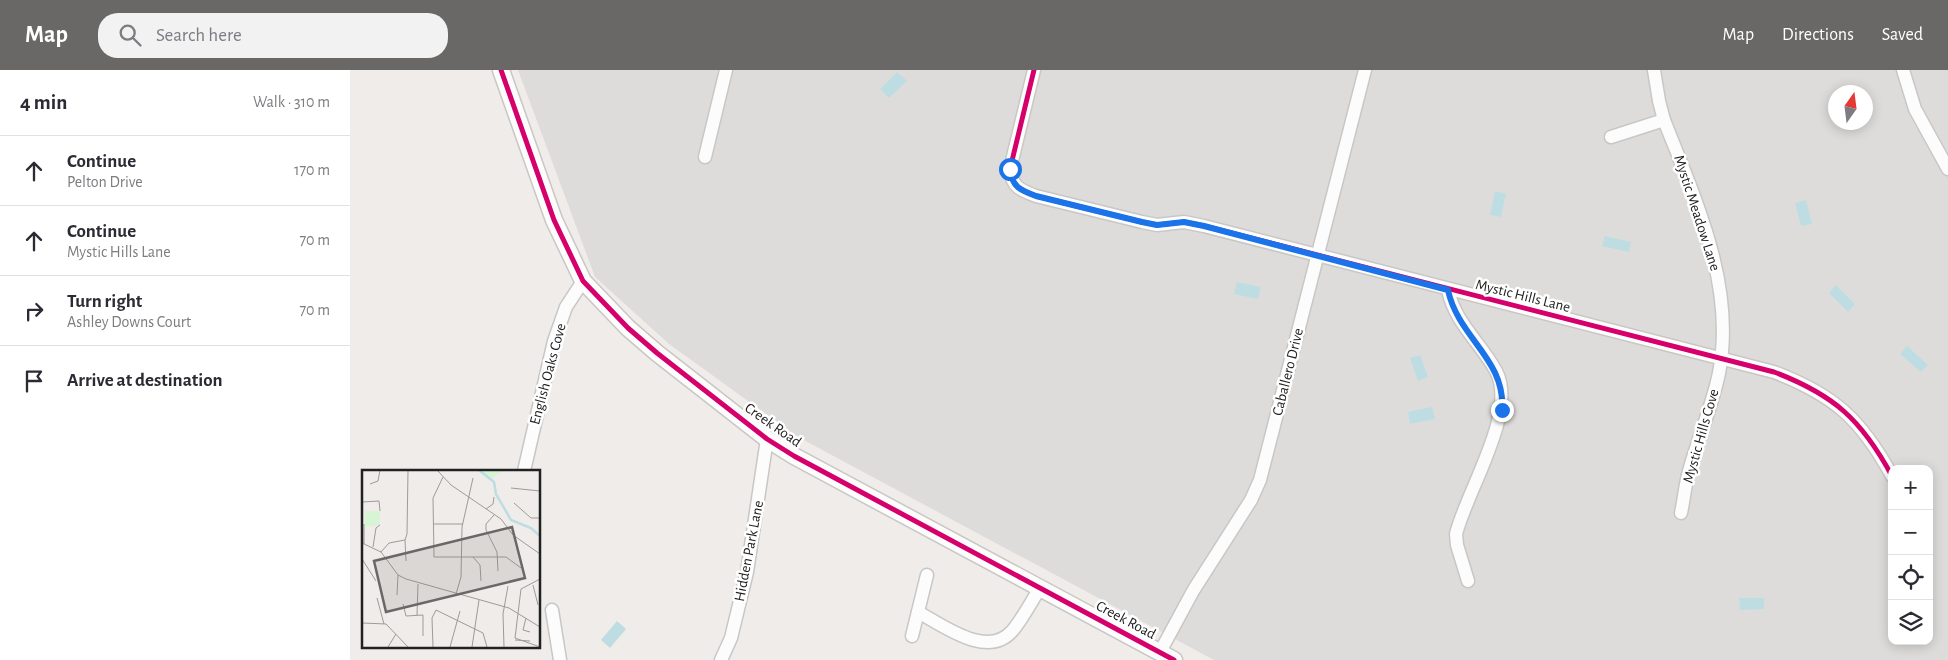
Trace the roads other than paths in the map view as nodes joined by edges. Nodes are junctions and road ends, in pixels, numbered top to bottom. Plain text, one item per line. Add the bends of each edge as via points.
1 (501, 70) edge
2 (726, 70) edge
3 (1034, 70) edge
4 (1365, 70) edge
5 (1654, 70) edge
6 (1903, 70) edge
7 (1664, 120) junction
8 (1611, 137) dead end
9 (705, 157) dead end
10 (1948, 170) edge
11 (1319, 255) junction
12 (583, 281) junction
13 (1448, 290) junction
14 (1721, 359) junction
15 (767, 439) junction
16 (1888, 468) edge
17 (524, 470) edge
18 (1681, 513) dead end
19 (927, 575) dead end
20 (1468, 581) dead end
21 (1040, 588) junction
22 (552, 610) dead end
23 (918, 612) junction
24 (912, 636) dead end
25 (1167, 656) edge
26 (560, 660) edge
27 (720, 660) edge

1 - 12 street, Creek Road via 554,220
2 - 9 street
3 - 11 street, Mystic Hills Lane via 1010,169 1019,190 1142,222 1157,225 1184,222
4 - 11 street, Caballero Drive
5 - 7 street, Mystic Meadow Lane
6 - 10 street via 1916,109
7 - 8 street
7 - 14 street, Mystic Meadow Lane via 1714,258 1721,302
11 - 13 street, Mystic Hills Lane
11 - 25 street, Caballero Drive via 1257,486 1238,522 1193,591
12 - 15 street, Creek Road via 642,340
12 - 17 street, English Oaks Cove via 566,307 554,342
13 - 14 street, Mystic Hills Lane
13 - 20 street via 1456,315 1496,371 1503,396 1498,422 1456,534
14 - 16 street, Mystic Hills Lane via 1774,372 1805,384 1832,400 1858,422
14 - 18 street, Mystic Hills Cove via 1712,406 1688,473
15 - 21 street, Creek Road
15 - 27 street, Hidden Park Lane via 746,572 731,638
19 - 23 street
21 - 23 street via 1007,637 991,644 977,643
21 - 25 street, Creek Road
22 - 26 street
23 - 24 street

